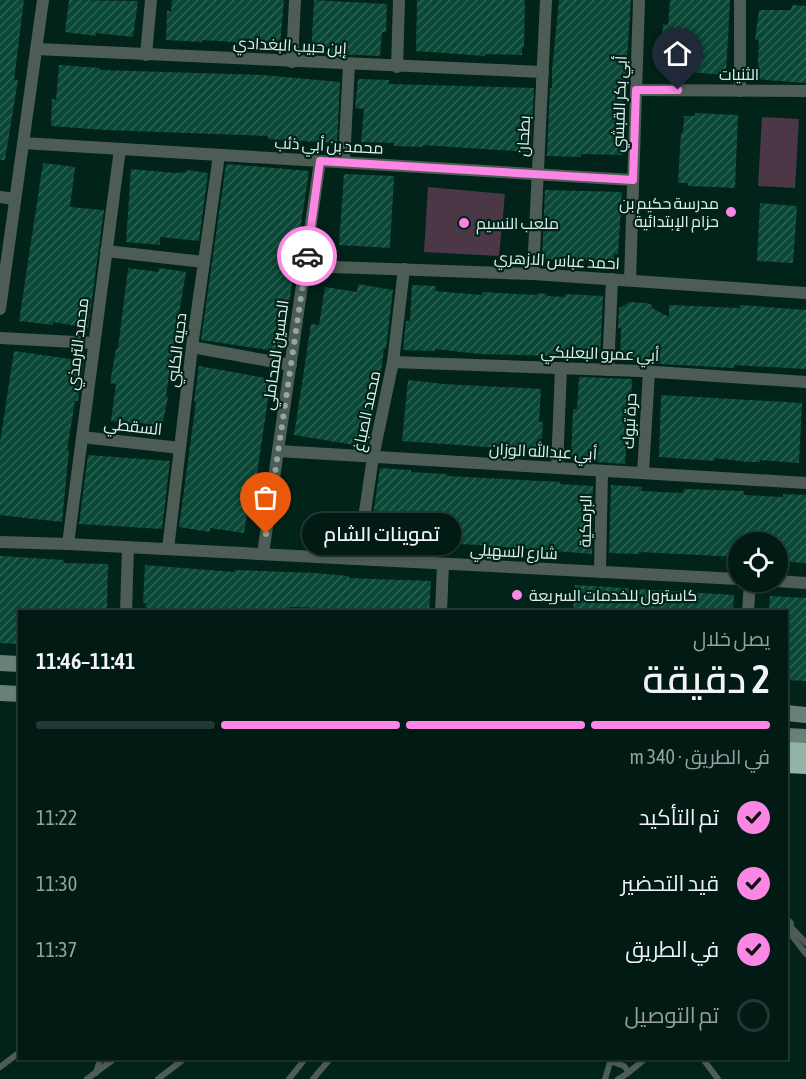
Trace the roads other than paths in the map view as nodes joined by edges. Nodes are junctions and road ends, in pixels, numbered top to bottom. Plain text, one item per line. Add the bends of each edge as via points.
1 (43, 0) edge
2 (151, 0) edge
3 (295, 0) edge
4 (399, 0) edge
5 (546, 0) edge
6 (639, 0) edge
7 (740, 0) edge
8 (36, 49) junction
9 (147, 55) junction
10 (292, 62) junction
11 (349, 64) junction
12 (397, 67) junction
13 (543, 72) junction
14 (636, 90) junction
15 (740, 91) junction
16 (806, 91) edge
17 (23, 143) junction
18 (120, 149) junction
19 (219, 155) junction
20 (320, 161) junction
21 (344, 162) junction
22 (538, 174) junction
23 (633, 180) junction
24 (0, 197) edge
25 (15, 199) junction
26 (106, 251) junction
27 (204, 262) junction
28 (305, 266) junction
29 (404, 269) junction
30 (532, 274) junction
31 (612, 279) junction
32 (630, 280) junction
33 (806, 293) edge
34 (0, 309) edge
35 (0, 338) edge
36 (94, 343) junction
37 (192, 347) junction
38 (393, 362) junction
39 (291, 366) junction
40 (561, 368) junction
41 (608, 370) junction
42 (649, 372) junction
43 (806, 382) edge
44 (82, 437) junction
45 (180, 447) junction
46 (278, 451) junction
47 (373, 457) junction
48 (557, 468) junction
49 (602, 471) junction
50 (643, 473) junction
51 (806, 483) edge
52 (0, 542) edge
53 (68, 544) junction
54 (128, 547) junction
55 (168, 549) junction
56 (263, 554) junction
57 (358, 559) junction
58 (444, 564) junction
59 (600, 572) junction
60 (728, 578) edge
61 (788, 582) edge
62 (806, 583) edge
63 (749, 592) edge
64 (126, 610) edge
65 (441, 610) edge
66 (748, 610) edge
67 (0, 663) edge
68 (18, 664) edge
69 (0, 693) edge
70 (18, 694) edge
71 (788, 713) edge
72 (806, 715) edge
73 (788, 736) edge
74 (806, 737) edge
75 (788, 751) edge
76 (806, 752) edge
77 (788, 764) edge
78 (806, 765) edge
79 (789, 931) edge
80 (806, 944) edge
81 (806, 954) edge
82 (18, 1054) edge
83 (100, 1060) edge
84 (113, 1060) edge
85 (183, 1060) edge
86 (304, 1060) edge
87 (329, 1060) edge
88 (611, 1060) edge
89 (644, 1060) edge
90 (704, 1060) edge
91 (0, 1067) edge
92 (628, 1071) junction
93 (96, 1073) junction
94 (87, 1079) edge
95 (158, 1079) edge
96 (290, 1079) edge
97 (313, 1079) edge
98 (605, 1079) edge
99 (614, 1079) edge
100 (618, 1079) edge
101 (718, 1079) edge

1 - 8 street
2 - 9 street
3 - 10 street
4 - 12 street
5 - 13 street, بطحان
6 - 14 street, أبي بكر القبشي
7 - 15 street
8 - 9 street, إبن حبيب البغدادي
8 - 17 street
9 - 10 street, إبن حبيب البغدادي
10 - 11 street, إبن حبيب البغدادي
11 - 12 street, إبن حبيب البغدادي
11 - 21 street
12 - 13 street, إبن حبيب البغدادي
13 - 22 street, بطحان
14 - 15 street, الثنيات
14 - 23 street, أبي بكر القبشي
15 - 16 street, الثنيات
17 - 18 street, محمد بن أبي ذئب
17 - 25 street
18 - 19 street, محمد بن أبي ذئب
18 - 26 street, محمد الترمذي
19 - 20 street, محمد بن أبي ذئب
19 - 27 street, دحيه الكلبي
20 - 21 street, محمد بن أبي ذئب
20 - 28 street, الحسين المحاملي
21 - 22 street, محمد بن أبي ذئب
22 - 23 street, محمد بن أبي ذئب
22 - 30 street, بطحان
23 - 32 street, أبي بكر القبشي
24 - 25 street
25 - 34 street
26 - 27 street
26 - 36 street, محمد الترمذي
27 - 37 street, دحيه الكلبي
28 - 29 street, احمد عباس الازهري
28 - 39 street, الحسين المحاملي
29 - 30 street, احمد عباس الازهري
29 - 38 street, محمد الصباغ
30 - 31 street, احمد عباس الازهري
31 - 32 street, احمد عباس الازهري
31 - 41 street
32 - 33 street, احمد عباس الازهري
35 - 36 street
36 - 44 street, محمد الترمذي
37 - 39 street
37 - 45 street, دحيه الكلبي
38 - 40 street, أبي عمرو البعلبكي
38 - 47 street, محمد الصباغ
39 - 46 street, الحسين المحاملي
40 - 41 street, أبي عمرو البعلبكي
40 - 48 street
41 - 42 street, أبي عمرو البعلبكي
42 - 43 street, أبي عمرو البعلبكي
42 - 50 street, حرة تبوك
44 - 45 street, السقطي
44 - 53 street, محمد الترمذي
45 - 55 street, دحيه الكلبي
46 - 47 street, أبي عبدالله الوزان
46 - 56 street, الحسين المحاملي
47 - 48 street, أبي عبدالله الوزان
47 - 57 street, محمد الصباغ
48 - 49 street, أبي عبدالله الوزان
49 - 50 street, أبي عبدالله الوزان
49 - 59 street, البرمكية
50 - 51 street, أبي عبدالله الوزان
52 - 53 street, شارع السهيلي
53 - 54 street, شارع السهيلي
54 - 55 street, شارع السهيلي
54 - 64 street
55 - 56 street, شارع السهيلي
56 - 57 street, شارع السهيلي
57 - 58 street, شارع السهيلي
58 - 59 street, شارع السهيلي
58 - 65 street
59 - 60 street, شارع السهيلي
61 - 62 street
63 - 66 street
67 - 68 main road
69 - 70 main road
71 - 72 main road
73 - 74 main road
75 - 76 highway
77 - 78 highway
79 - 80 lane
79 - 81 lane
82 - 91 lane
83 - 93 lane
84 - 93 lane
85 - 95 lane
86 - 96 lane
87 - 97 lane
88 - 92 lane
88 - 98 lane
89 - 92 lane
90 - 101 lane
92 - 100 lane
93 - 94 lane
98 - 99 lane

